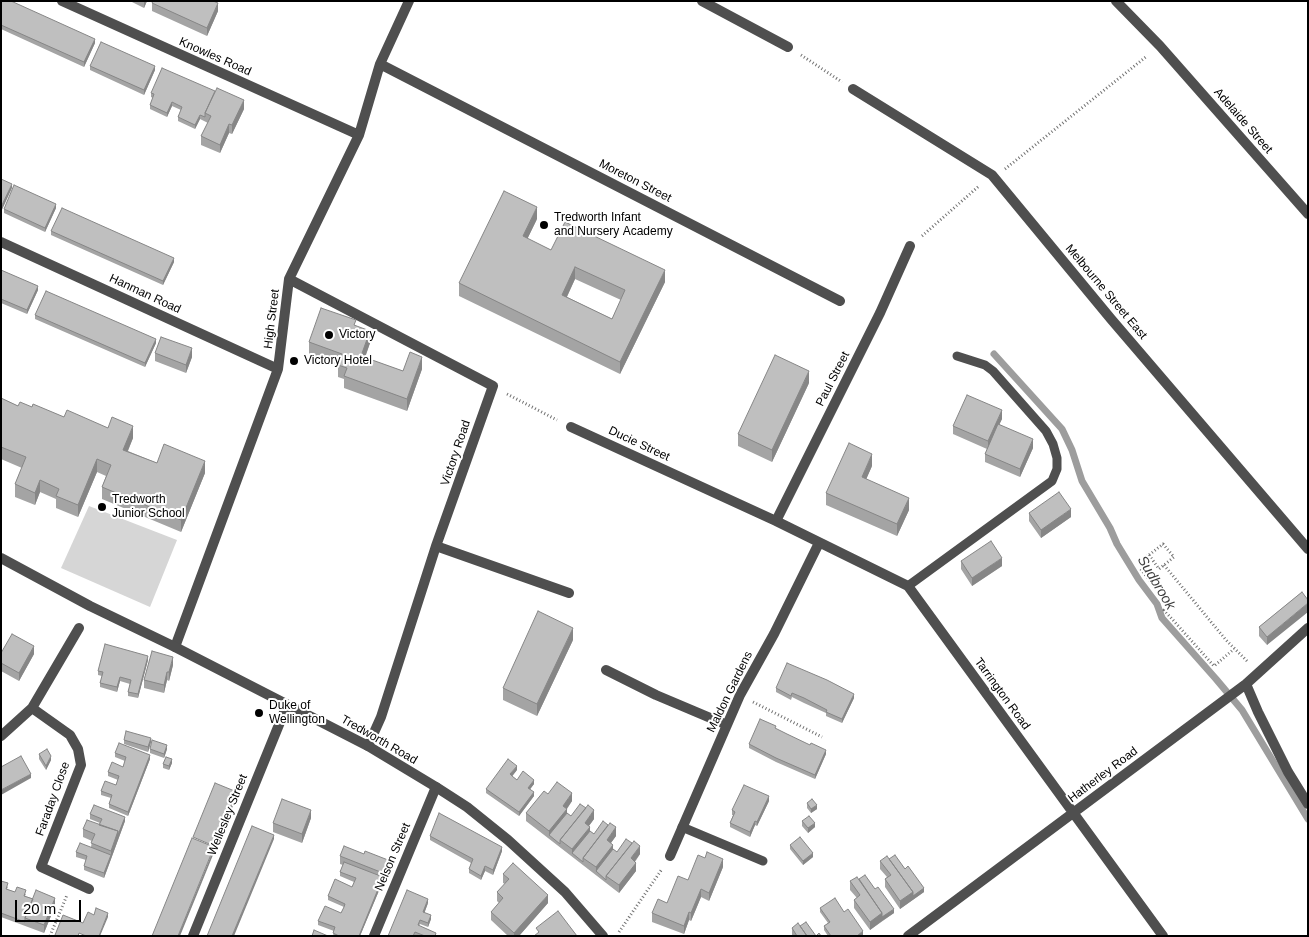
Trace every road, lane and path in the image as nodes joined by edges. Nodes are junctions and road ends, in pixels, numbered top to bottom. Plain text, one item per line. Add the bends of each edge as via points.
1 (62, 1) edge
2 (409, 1) edge
3 (702, 1) edge
4 (1116, 1) edge
5 (1160, 46) junction
6 (788, 47) joint
7 (380, 64) junction
8 (853, 89) joint
9 (359, 135) junction
10 (992, 175) junction
11 (1308, 214) edge
12 (1, 242) edge
13 (910, 246) joint
14 (289, 279) junction
15 (840, 301) dead end
16 (957, 356) dead end
17 (278, 369) junction
18 (492, 386) junction
19 (571, 427) joint
20 (776, 521) junction
21 (819, 543) junction
22 (436, 546) junction
23 (1308, 549) edge
24 (1150, 556) junction
25 (1, 558) edge
26 (1164, 565) junction
27 (908, 586) junction
28 (569, 593) dead end
29 (79, 628) dead end
30 (1308, 628) edge
31 (174, 647) junction
32 (1234, 649) junction
33 (606, 670) dead end
34 (1259, 673) junction
35 (1245, 685) junction
36 (740, 695) junction
37 (287, 704) junction
38 (32, 708) junction
39 (727, 725) junction
40 (1, 736) edge
41 (822, 736) dead end
42 (368, 746) junction
43 (436, 787) junction
44 (1308, 804) edge
45 (1073, 813) junction
46 (682, 828) junction
47 (670, 856) joint
48 (763, 861) dead end
49 (72, 882) junction
50 (89, 889) dead end
51 (50, 936) edge
52 (193, 936) edge
53 (374, 936) edge
54 (603, 936) edge
55 (617, 936) edge
56 (908, 936) edge
57 (1163, 936) edge

1 - 9 street, Knowles Road
2 - 7 street, High Street
3 - 6 street
4 - 5 street, Adelaide Street
5 - 10 path via 1007,168
5 - 11 street, Adelaide Street
6 - 8 path
7 - 9 street, High Street
7 - 15 street, Moreton Street
8 - 10 street, Melbourne Street East
9 - 14 street, High Street
10 - 13 path
10 - 23 street, Melbourne Street East
12 - 17 street, Hanman Road
13 - 20 street, Paul Street
14 - 17 street, High Street
14 - 18 street
16 - 27 lane via 993,371 1046,431 1053,444 1057,469 1052,481
17 - 31 street, High Street
18 - 19 path
18 - 22 street, Victory Road
19 - 20 street, Ducie Street
20 - 21 street, Tarrington Road
21 - 27 street, Tarrington Road
21 - 36 street, Maldon Gardens
22 - 28 street
22 - 42 street, Victory Road via 381,717
24 - 26 path via 1160,569
24 - 26 path via 1163,544 1174,557
24 - 32 path via 1142,559 1146,565 1140,568 1169,606 1164,610 1201,652 1214,666
25 - 31 street, Tredworth Road
26 - 32 path
27 - 45 street, Tarrington Road
29 - 38 street
30 - 34 street, Hatherley Road
31 - 37 street, Tredworth Road
32 - 34 path
33 - 39 street
34 - 35 street, Hatherley Road
35 - 44 street via 1288,772
35 - 45 street, Hatherley Road
36 - 39 street, Maldon Gardens
36 - 41 path
37 - 42 street, Tredworth Road
37 - 52 street, Wellesley Street
38 - 40 street
38 - 49 street, Faraday Close via 70,736 78,749 81,764 41,867
39 - 46 street, Maldon Gardens
42 - 43 street, Tredworth Road
43 - 53 street, Nelson Street
43 - 54 street, Tredworth Road via 508,840 565,892
45 - 56 street, Hatherley Road
45 - 57 street, Tarrington Road
46 - 47 street, Maldon Gardens
46 - 48 lane
47 - 55 path
49 - 50 street, Faraday Close
49 - 51 path

